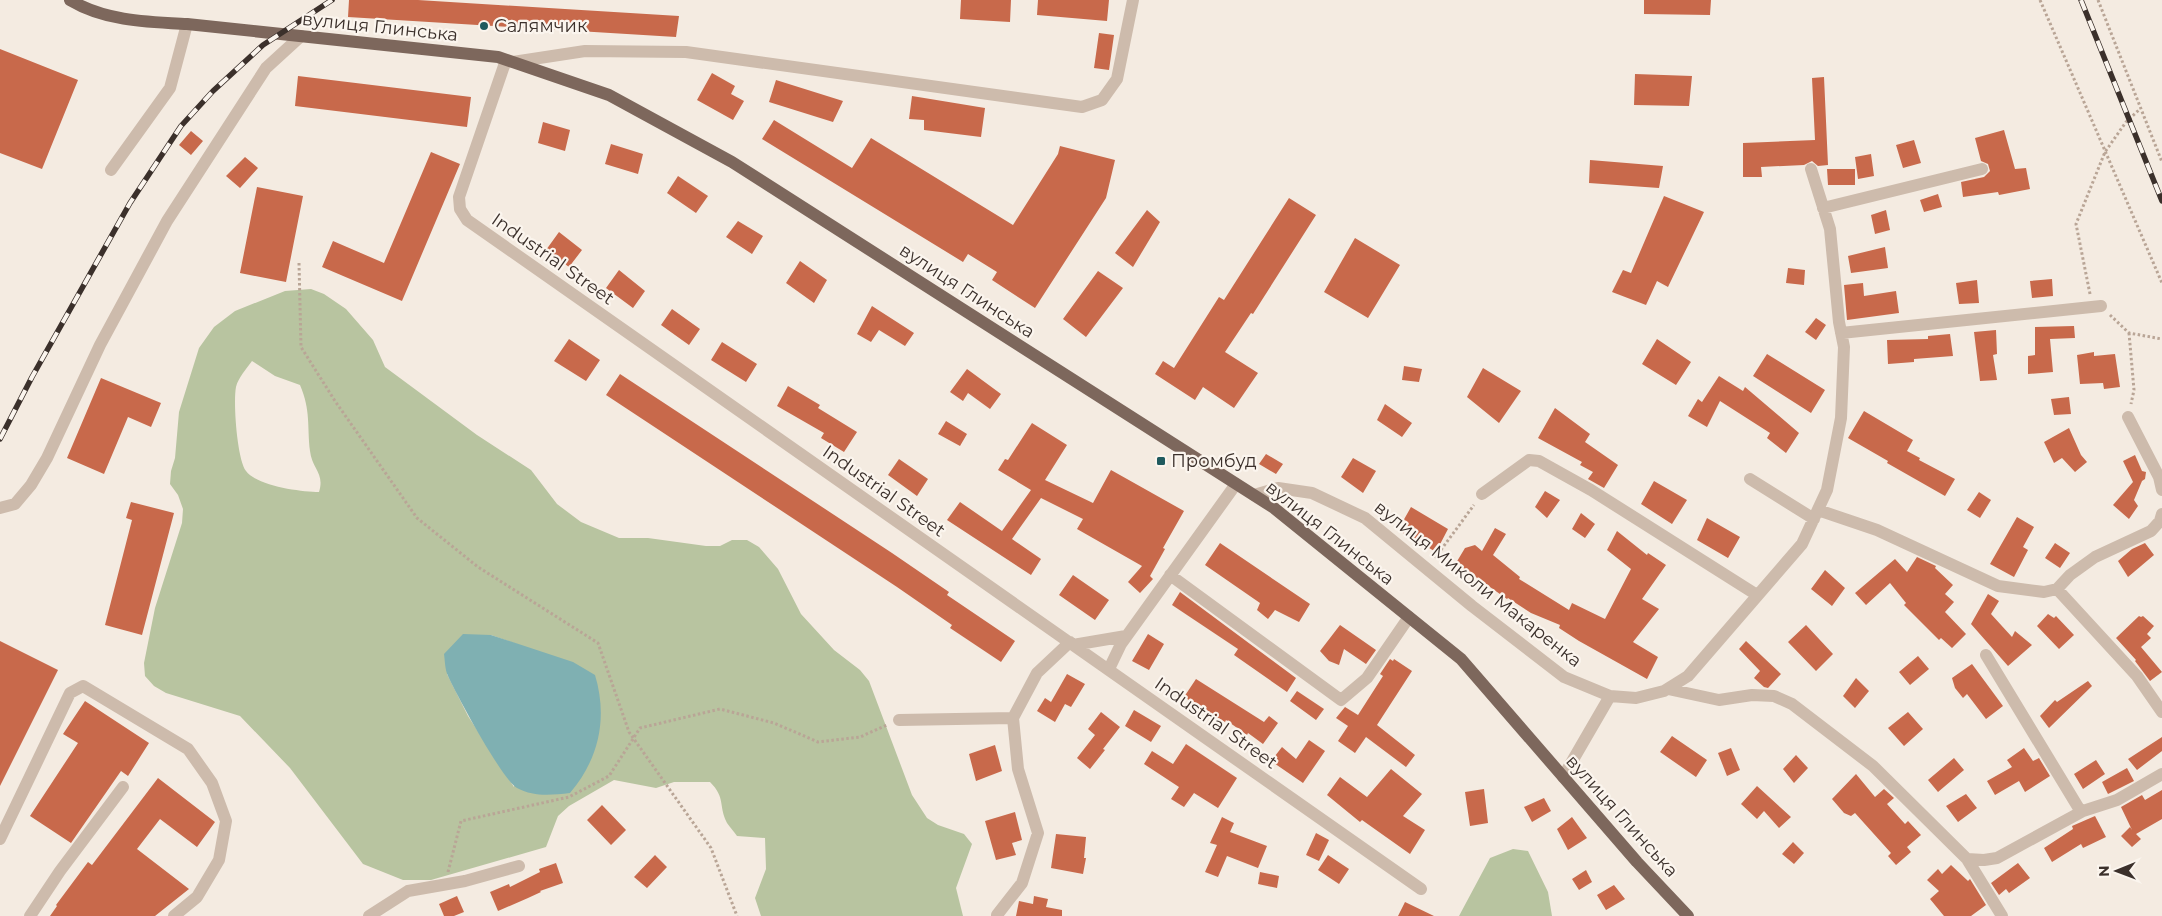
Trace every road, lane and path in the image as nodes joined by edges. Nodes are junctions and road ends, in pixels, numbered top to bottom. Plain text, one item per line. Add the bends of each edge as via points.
1 (70, 0) edge
2 (1134, 0) edge
3 (2040, 0) edge
4 (2098, 0) edge
5 (188, 24) junction
6 (301, 36) junction
7 (509, 61) junction
8 (2140, 109) junction
9 (2105, 152) junction
10 (2162, 162) edge
11 (1811, 168) dead end
12 (1982, 169) dead end
13 (111, 170) dead end
14 (1823, 208) junction
15 (299, 263) dead end
16 (2162, 283) edge
17 (2096, 306) junction
18 (1841, 333) junction
19 (2129, 333) junction
20 (2162, 339) edge
21 (2128, 417) joint
22 (1750, 478) dead end
23 (1236, 484) junction
24 (2162, 490) edge
25 (1482, 494) joint
26 (1254, 495) junction
27 (0, 508) edge
28 (1816, 514) junction
29 (2162, 514) edge
30 (1427, 569) junction
31 (1170, 575) junction
32 (2057, 589) junction
33 (1758, 595) junction
34 (1409, 618) junction
35 (1126, 636) junction
36 (1072, 644) junction
37 (1986, 655) dead end
38 (1109, 669) junction
39 (1668, 689) junction
40 (1610, 696) junction
41 (2162, 712) edge
42 (1013, 718) junction
43 (899, 720) joint
44 (633, 738) junction
45 (2162, 774) edge
46 (1563, 776) junction
47 (123, 787) dead end
48 (2081, 812) junction
49 (0, 839) edge
50 (1967, 859) junction
51 (519, 866) dead end
52 (445, 885) junction
53 (1421, 889) dead end
54 (997, 915) edge
55 (30, 916) edge
56 (174, 916) edge
57 (369, 916) edge
58 (737, 916) edge
59 (1688, 916) edge
60 (2002, 916) edge

1 - 5 main road, вулиця Глинська via 83,8 137,22
2 - 7 street via 1118,79 1102,100 1082,106 686,52 585,51
3 - 9 path
4 - 8 path
5 - 6 main road, вулиця Глинська
5 - 13 street via 170,88
6 - 7 main road, вулиця Глинська via 498,57
6 - 27 street via 266,68 167,221 100,345 31,485 15,504
7 - 23 main road, вулиця Глинська via 609,95 732,162
7 - 36 street, Industrial Street via 460,197 460,209 467,220
8 - 9 path via 2126,122
8 - 10 path
9 - 16 path
9 - 17 path via 2076,224
11 - 14 street, вулиця Миколи Макаренка
12 - 14 street
14 - 18 street, вулиця Миколи Макаренка via 1830,229
15 - 44 path via 301,347 417,518 478,567 598,643
17 - 18 street
17 - 19 path
18 - 28 street, вулиця Миколи Макаренка via 1844,347 1841,418 1827,490
19 - 20 path
19 - 21 path via 2134,390
21 - 24 street via 2159,477
22 - 28 street
23 - 26 main road, вулиця Глинська
23 - 31 street
25 - 30 path
25 - 33 street via 1528,460 1539,461
26 - 30 street, вулиця Миколи Макаренка via 1278,488 1312,493 1365,518
26 - 34 main road, вулиця Глинська
28 - 32 street via 1877,530 1998,586 2044,592
28 - 33 street, вулиця Миколи Макаренка via 1802,544
29 - 32 street via 2160,522 2151,531 2095,557
30 - 40 street, вулиця Миколи Макаренка via 1564,676
31 - 34 street via 1340,700 1367,678
31 - 35 street
32 - 41 street via 2137,676
33 - 39 street, вулиця Миколи Макаренка via 1688,676
34 - 46 main road, вулиця Глинська via 1461,659
35 - 36 street
35 - 38 street
36 - 38 street, Industrial Street
36 - 42 street via 1037,673
37 - 48 street
38 - 53 street, Industrial Street
39 - 40 street, вулиця Миколи Макаренка via 1636,698
39 - 50 street via 1718,700 1752,695 1774,696 1792,704 1874,766
40 - 46 street
42 - 43 street
42 - 54 street via 1018,769 1038,833 1022,883
43 - 44 path via 860,737 818,742 774,723 720,708 640,728
44 - 52 path via 609,776 569,797 460,821
44 - 58 path via 711,848
45 - 48 street via 2117,800
46 - 59 main road, вулиця Глинська
47 - 55 street
48 - 50 street via 1997,858
49 - 56 street via 70,694 82,686 188,749 212,783 226,821 219,860 197,897
50 - 60 street
51 - 52 street
52 - 57 street via 408,892

